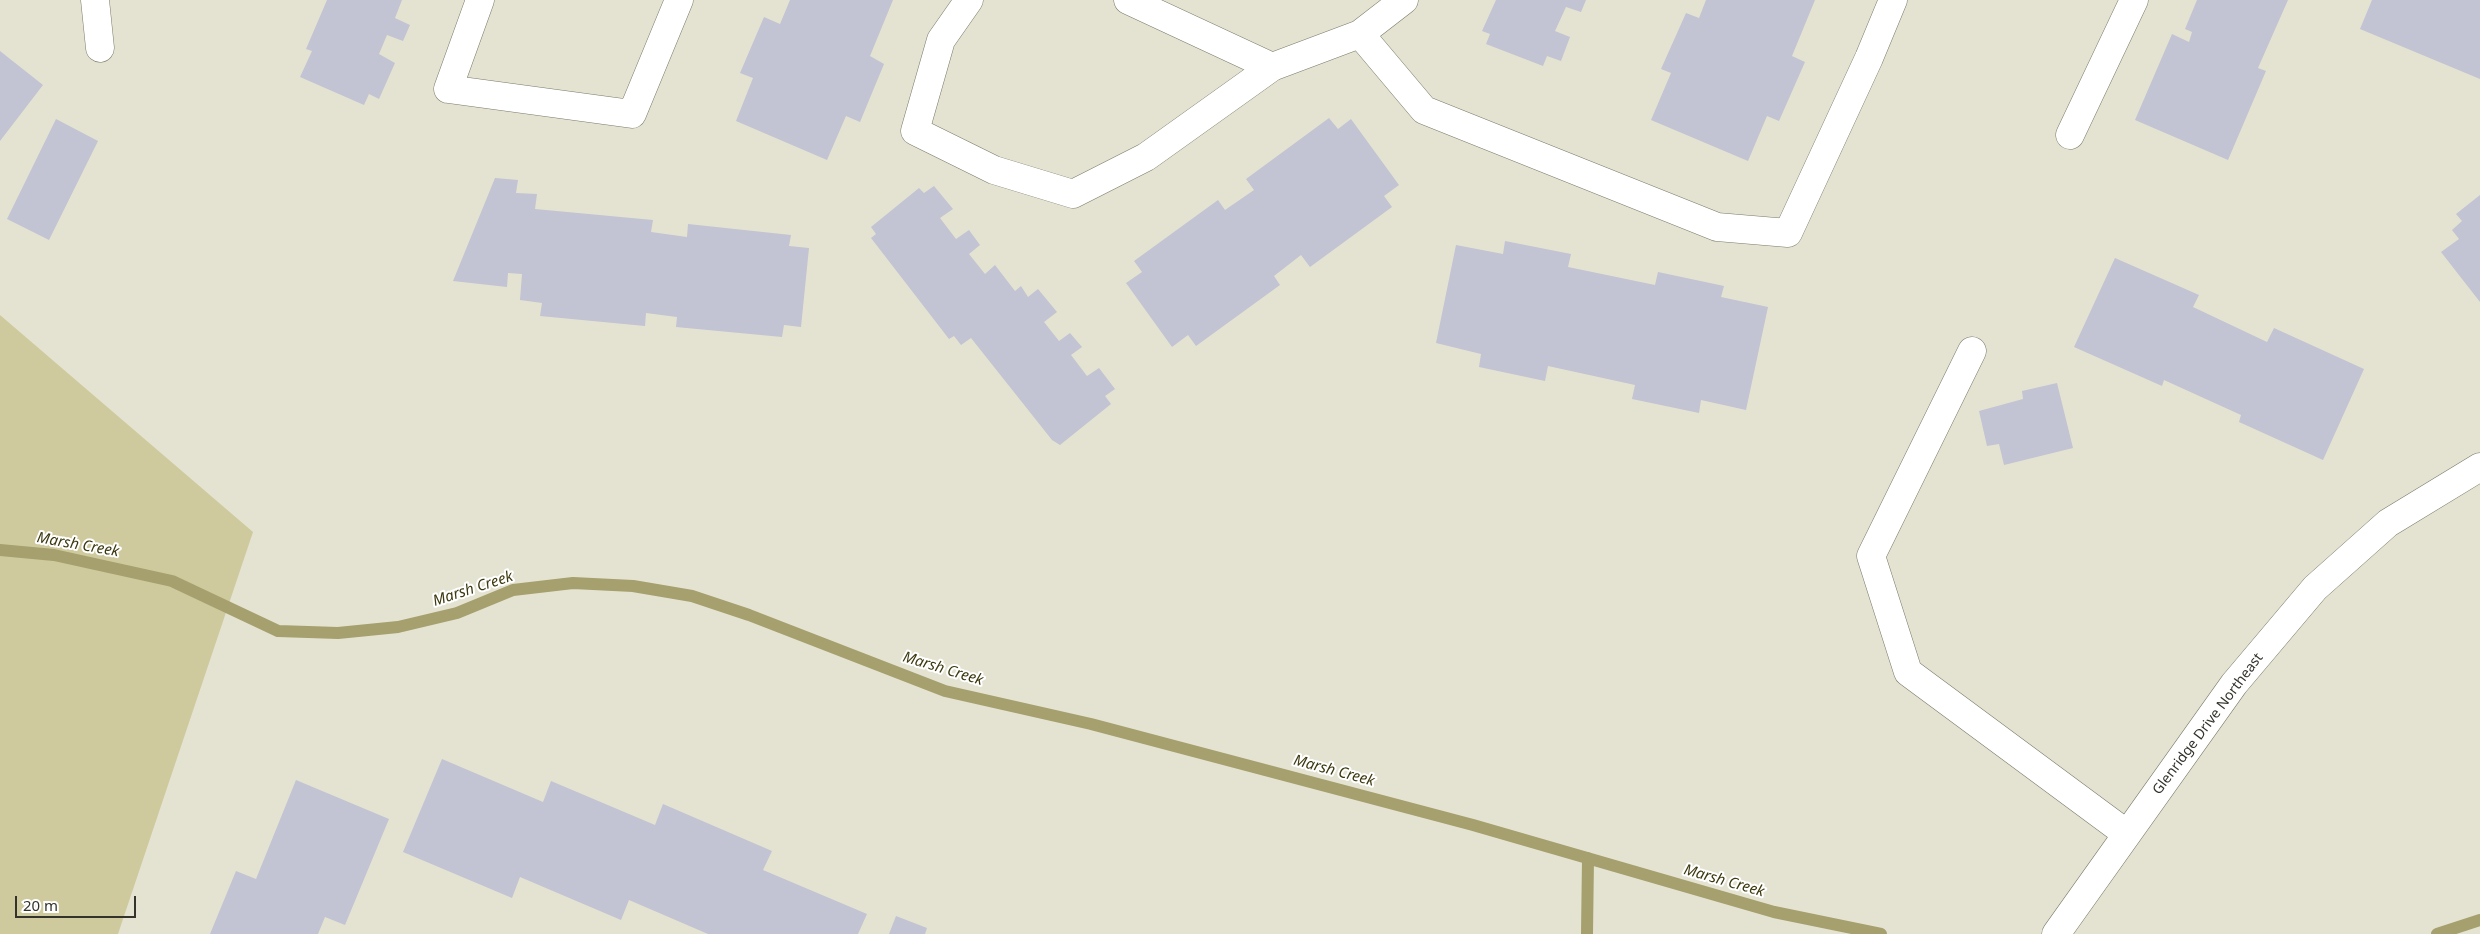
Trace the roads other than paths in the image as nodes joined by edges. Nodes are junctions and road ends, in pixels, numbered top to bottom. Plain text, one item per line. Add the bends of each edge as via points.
1 (95, 0) edge
2 (480, 0) edge
3 (679, 0) edge
4 (968, 0) edge
5 (1128, 0) edge
6 (1404, 0) edge
7 (1893, 0) edge
8 (2134, 0) edge
9 (1360, 34) junction
10 (100, 48) dead end
11 (1272, 66) junction
12 (2070, 136) dead end
13 (1972, 351) dead end
14 (2480, 467) edge
15 (2127, 834) junction
16 (2056, 934) edge

1 - 10 street
2 - 3 street via 448,89 632,114
4 - 11 street via 941,40 916,131 994,170 1072,194 1146,157
5 - 11 street
6 - 9 street
7 - 9 street via 1788,232 1717,227 1424,110
8 - 12 street
9 - 11 street
13 - 15 street via 1871,556 1908,672
14 - 15 street, Glenridge Drive Northeast via 2388,522 2315,588 2234,684
15 - 16 street, Glenridge Drive Northeast

